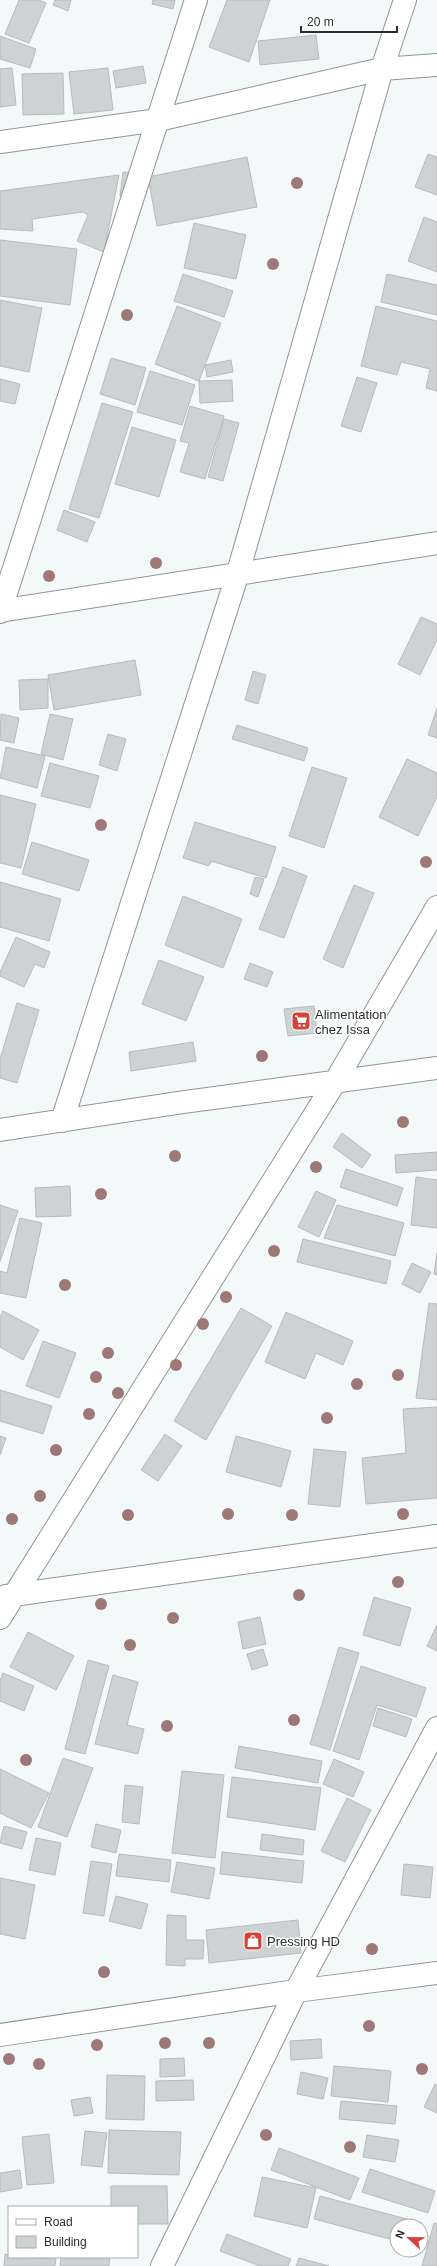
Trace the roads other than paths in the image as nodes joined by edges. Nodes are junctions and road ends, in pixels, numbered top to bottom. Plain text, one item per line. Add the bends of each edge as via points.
1 (196, 0) edge
2 (405, 0) edge
3 (437, 64) edge
4 (382, 69) junction
5 (158, 120) junction
6 (0, 142) edge
7 (437, 544) edge
8 (237, 576) junction
9 (0, 611) edge
10 (437, 907) edge
11 (437, 1068) edge
12 (335, 1082) junction
13 (62, 1121) junction
14 (0, 1130) edge
15 (437, 1536) edge
16 (8, 1595) edge
17 (0, 1618) edge
18 (437, 1728) edge
19 (437, 1973) edge
20 (296, 1991) junction
21 (0, 2035) edge
22 (162, 2266) edge

1 - 5 street
2 - 4 street
3 - 4 street
4 - 5 street
4 - 8 street
5 - 6 street
5 - 9 street
7 - 8 street
8 - 9 street
8 - 13 street
10 - 12 street
11 - 12 street
12 - 13 street
12 - 16 street
13 - 14 street
15 - 16 street
16 - 17 street
18 - 20 street
19 - 20 street
20 - 21 street
20 - 22 street

